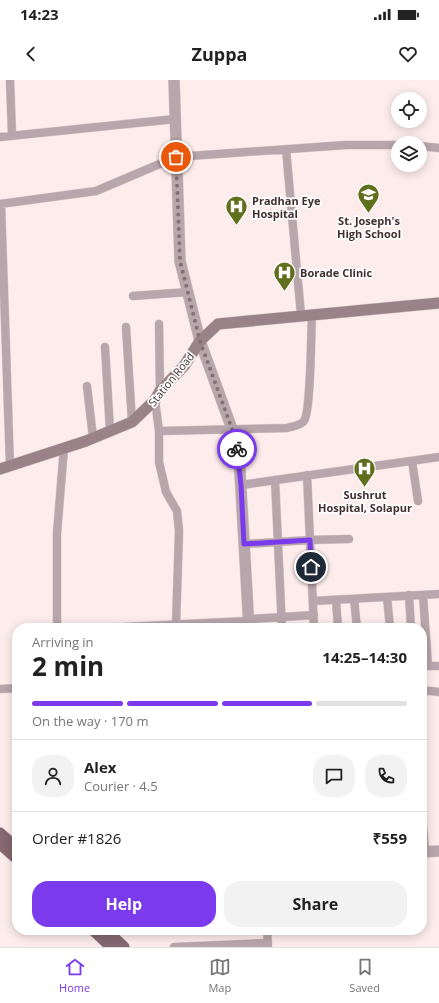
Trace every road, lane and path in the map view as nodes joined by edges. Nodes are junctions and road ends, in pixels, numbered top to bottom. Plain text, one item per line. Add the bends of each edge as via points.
1 (10, 80) edge
2 (174, 80) edge
3 (175, 119) junction
4 (12, 136) junction
5 (0, 137) edge
6 (391, 146) edge
7 (427, 147) edge
8 (439, 148) edge
9 (286, 149) junction
10 (176, 157) junction
11 (0, 204) edge
12 (188, 292) junction
13 (133, 296) dead end
14 (439, 303) edge
15 (306, 315) junction
16 (159, 324) dead end
17 (126, 327) dead end
18 (200, 341) junction
19 (105, 347) dead end
20 (87, 386) dead end
21 (158, 396) junction
22 (4, 399) edge
23 (132, 422) junction
24 (232, 429) junction
25 (110, 431) junction
26 (159, 431) junction
27 (93, 438) junction
28 (64, 448) junction
29 (439, 457) edge
30 (412, 461) junction
31 (5, 468) edge
32 (307, 475) junction
33 (275, 480) junction
34 (241, 485) junction
35 (418, 501) dead end
36 (349, 539) dead end
37 (310, 540) junction
38 (278, 542) junction
39 (244, 544) junction
40 (439, 594) edge
41 (409, 595) junction
42 (423, 595) junction
43 (387, 597) junction
44 (354, 599) junction
45 (336, 600) junction
46 (313, 601) junction
47 (314, 615) junction
48 (282, 617) junction
49 (57, 623) edge
50 (176, 623) edge
51 (249, 623) edge
52 (282, 623) edge
53 (314, 623) edge
54 (338, 623) edge
55 (356, 623) edge
56 (390, 623) edge
57 (411, 623) edge
58 (424, 623) edge
59 (427, 666) edge
60 (439, 666) edge
61 (12, 688) edge
62 (0, 689) edge
63 (427, 690) edge
64 (439, 692) edge
65 (0, 833) edge
66 (0, 844) edge
67 (12, 844) edge
68 (427, 851) edge
69 (439, 851) edge
70 (12, 855) edge
71 (98, 935) edge
72 (111, 935) edge
73 (267, 935) edge
74 (268, 945) edge
75 (111, 947) edge
76 (124, 947) edge
77 (174, 947) edge

1 - 4 street
2 - 3 street
3 - 4 street
3 - 10 street
4 - 5 street
6 - 9 street via 346,145
7 - 8 street
9 - 10 street
9 - 15 street
10 - 11 street via 96,192
10 - 12 street via 180,261
11 - 22 street
12 - 13 street
12 - 18 street
14 - 15 main road, Station Road
15 - 18 main road, Station Road via 218,324
15 - 24 street via 308,401 305,420 300,425 287,428
16 - 21 street
17 - 23 street
18 - 21 main road, Station Road via 184,366
18 - 24 street
19 - 25 street
20 - 27 street
21 - 23 main road, Station Road
21 - 26 street
22 - 31 street
23 - 25 main road, Station Road
24 - 26 street
24 - 34 street via 239,455
25 - 27 main road, Station Road
26 - 50 street via 159,462 166,492 177,511 179,531
27 - 28 main road, Station Road
28 - 31 main road, Station Road
28 - 49 street via 57,533
29 - 30 street
30 - 32 street
30 - 35 street
32 - 33 street
32 - 37 street
33 - 34 street
33 - 38 street
34 - 39 street
36 - 37 street
37 - 38 street
37 - 46 street
38 - 39 street
38 - 48 street
39 - 51 street
40 - 42 street
41 - 42 street
41 - 43 street
41 - 57 street
42 - 58 street
43 - 44 street
43 - 56 street
44 - 45 street
44 - 55 street
45 - 46 street
45 - 54 street
46 - 47 street
47 - 48 street
47 - 53 street
48 - 51 street
48 - 52 street
59 - 60 street
61 - 62 street
63 - 64 street
65 - 67 main road
66 - 70 main road
68 - 69 street
71 - 75 main road
72 - 76 main road
73 - 74 street
74 - 77 street

